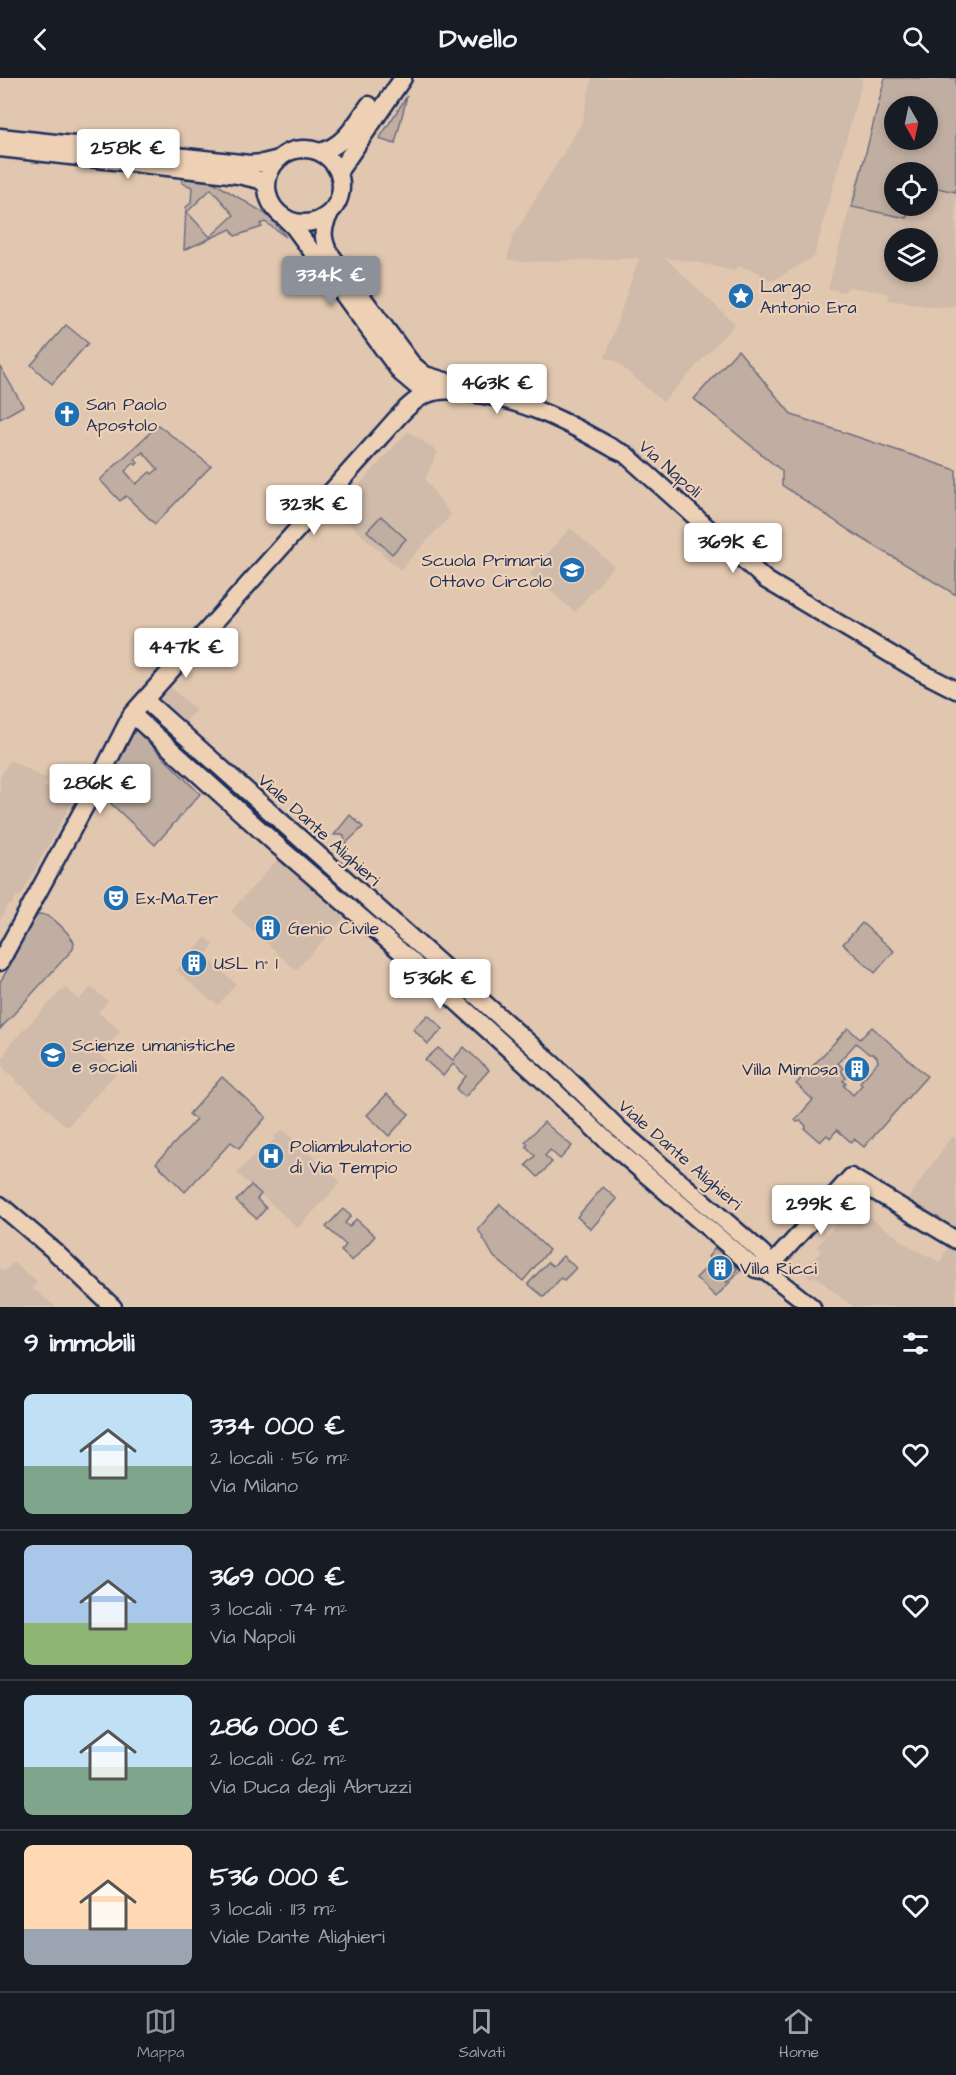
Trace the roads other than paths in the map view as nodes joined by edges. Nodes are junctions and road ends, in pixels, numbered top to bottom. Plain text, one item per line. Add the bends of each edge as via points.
1 (389, 78) edge
2 (403, 78) edge
3 (0, 137) edge
4 (0, 148) edge
5 (320, 152) junction
6 (279, 159) junction
7 (339, 171) junction
8 (266, 185) junction
9 (329, 215) junction
10 (285, 219) junction
11 (406, 368) junction
12 (462, 391) junction
13 (426, 394) junction
14 (402, 413) junction
15 (956, 690) edge
16 (145, 700) junction
17 (132, 714) junction
18 (221, 768) junction
19 (207, 783) junction
20 (0, 962) edge
21 (0, 1205) edge
22 (956, 1240) edge
23 (765, 1272) junction
24 (113, 1307) edge
25 (812, 1307) edge

1 - 5 main road via 345,139
2 - 7 main road
3 - 6 main road via 250,164
4 - 8 main road via 238,175
5 - 6 main road via 298,149
5 - 7 main road
6 - 8 main road
7 - 9 main road via 341,195
8 - 10 main road via 271,204
9 - 10 main road via 308,224
9 - 11 main road via 322,238 328,251
10 - 11 main road
11 - 12 main road via 455,384
11 - 13 main road
11 - 14 main road via 408,392
12 - 13 main road, Via Napoli
12 - 15 main road, Via Napoli via 539,410 625,454 766,580
13 - 14 main road
14 - 16 main road
16 - 17 main road
16 - 18 main road, Viale Dante Alighieri
17 - 19 main road, Viale Dante Alighieri
17 - 20 main road
18 - 19 main road
18 - 23 main road, Viale Dante Alighieri via 557,1068 619,1129 760,1251
19 - 23 main road, Viale Dante Alighieri via 414,963 606,1140 751,1265
21 - 24 main road
22 - 23 main road via 851,1177
23 - 25 main road

